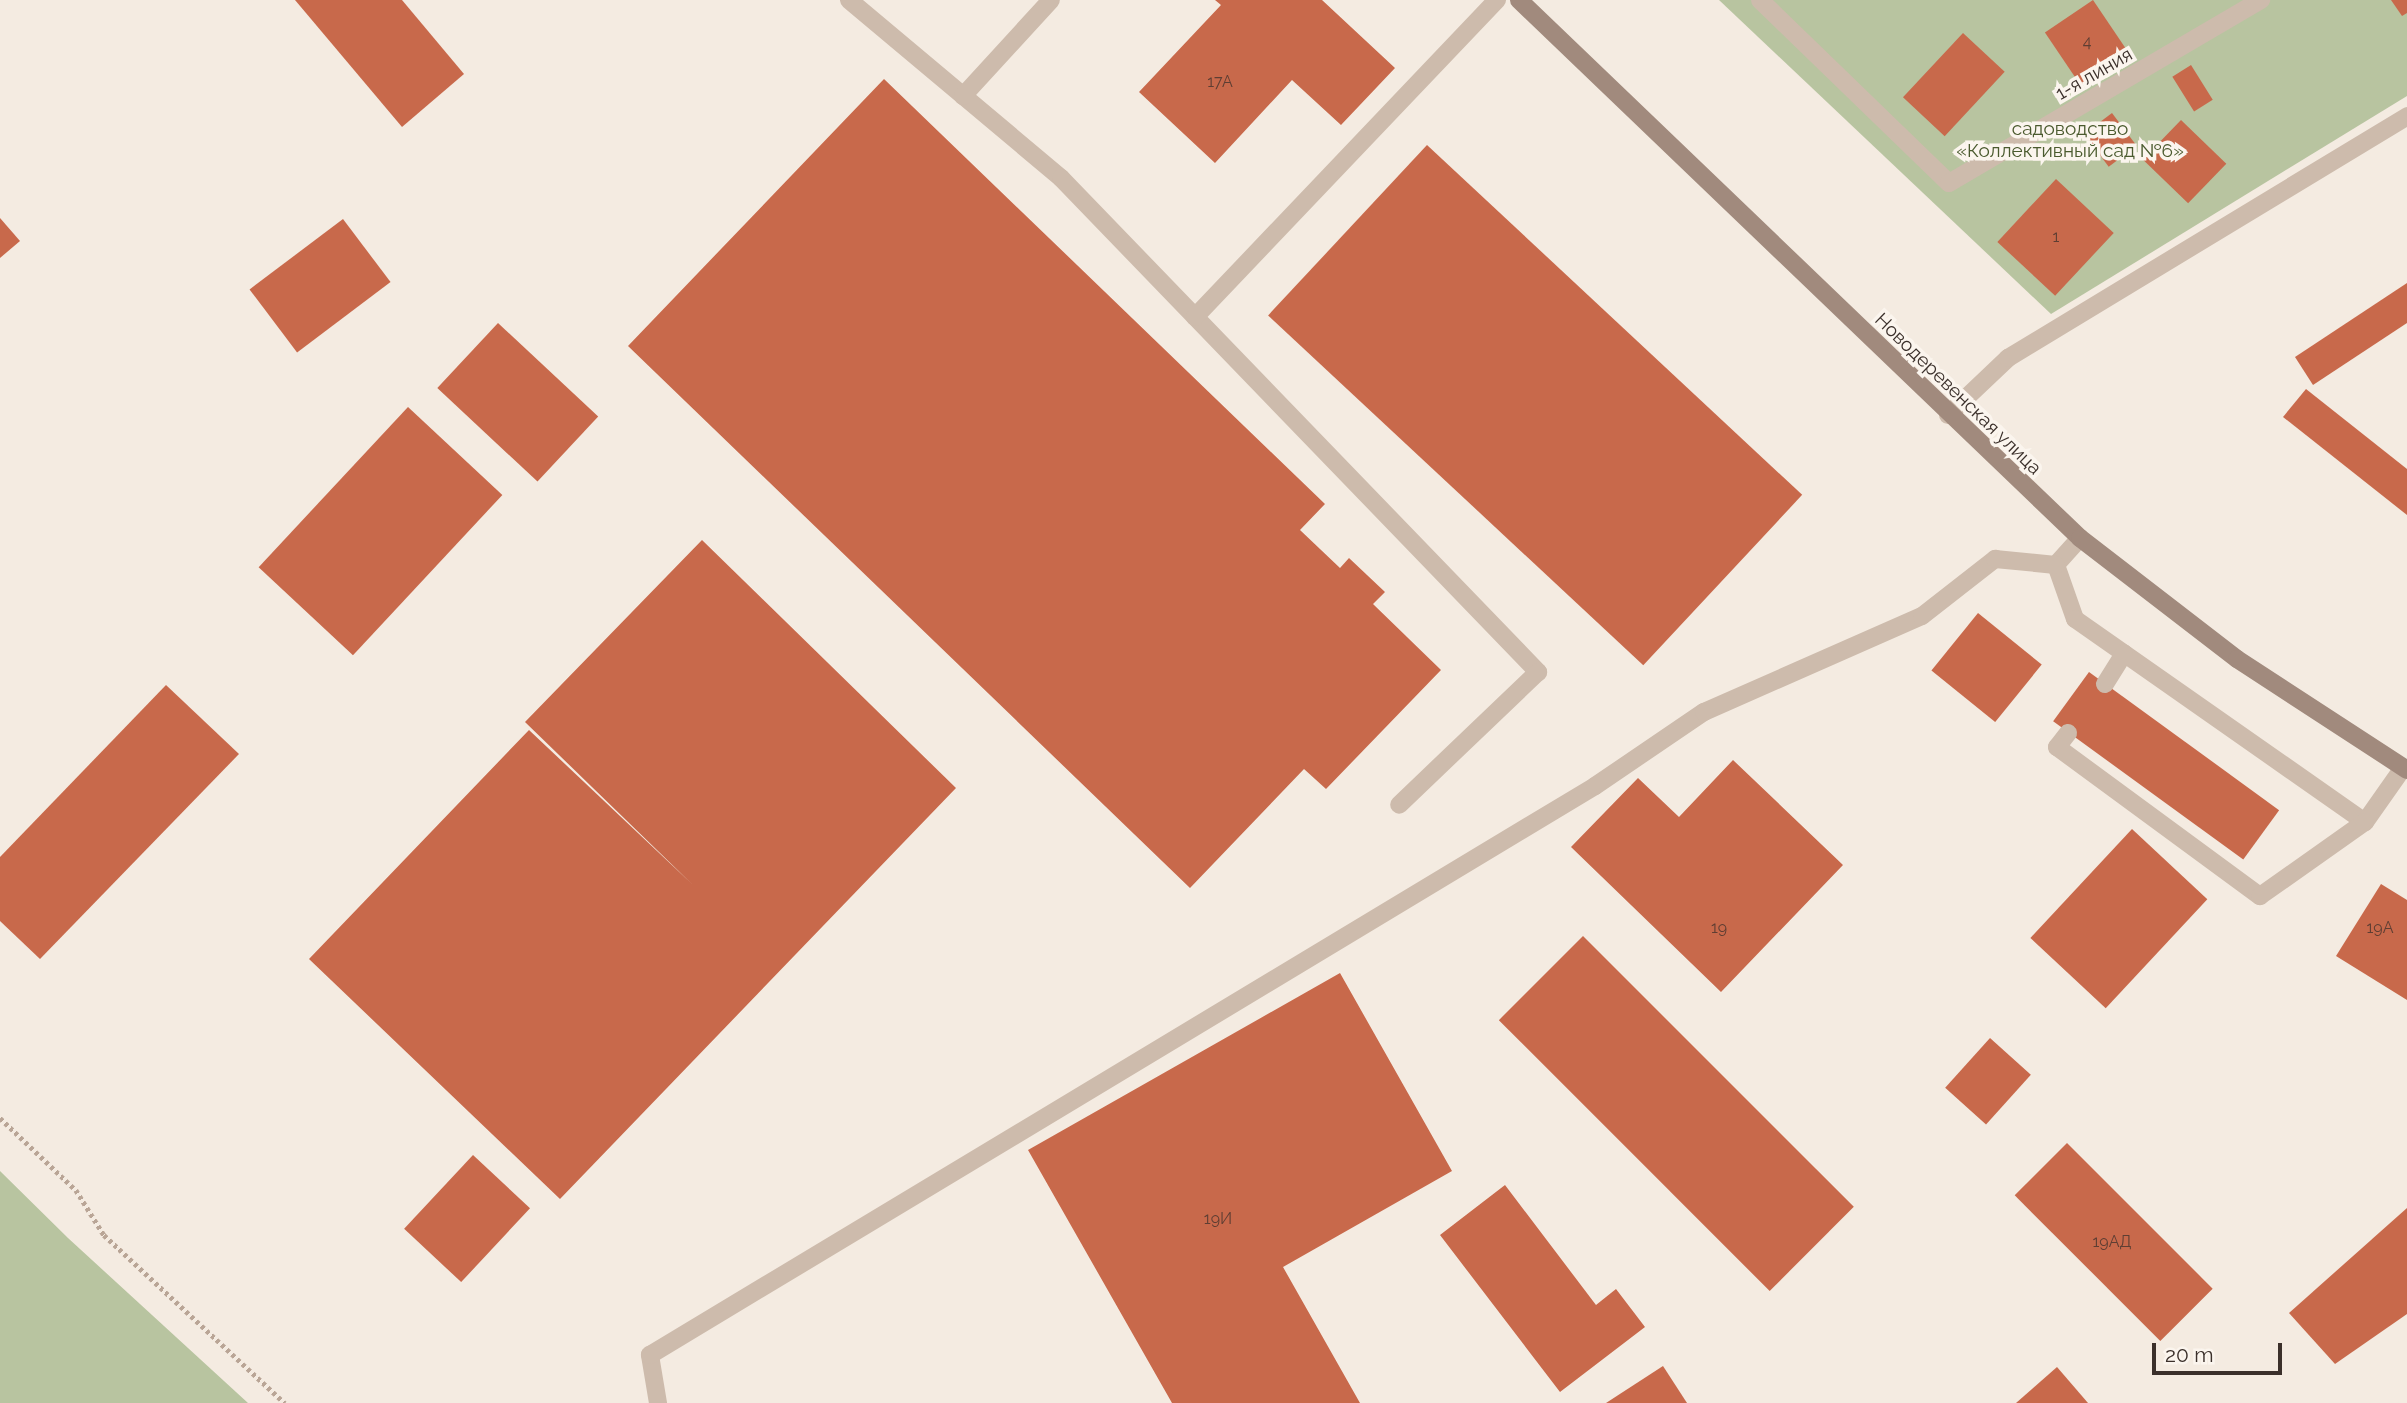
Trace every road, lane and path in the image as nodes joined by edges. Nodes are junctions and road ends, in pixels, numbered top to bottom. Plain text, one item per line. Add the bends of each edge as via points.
1 (849, 0) edge
2 (1051, 0) edge
3 (1497, 0) edge
4 (1519, 0) edge
5 (1760, 0) edge
6 (2261, 0) edge
7 (963, 96) junction
8 (2407, 116) edge
9 (1195, 317) junction
10 (1948, 415) junction
11 (2080, 538) junction
12 (2056, 565) junction
13 (2124, 653) junction
14 (2105, 684) dead end
15 (2068, 733) dead end
16 (2405, 769) edge
17 (1399, 805) dead end
18 (2365, 822) junction
19 (0, 1118) edge
20 (285, 1403) edge
21 (658, 1403) edge

1 - 7 lane
2 - 7 lane
3 - 9 lane
4 - 10 main road, Новодеревенская улица
5 - 6 lane, 1-я линия via 1949,184
7 - 9 lane via 1060,178
8 - 10 lane via 2008,358
9 - 17 lane via 1538,672
10 - 11 main road, Новодеревенская улица
11 - 12 lane
11 - 16 main road, Новодеревенская улица via 2226,652
12 - 13 lane via 2075,619
12 - 21 lane via 1995,559 1922,616 1704,712 1595,786 650,1355
13 - 14 lane
13 - 18 lane
15 - 18 lane via 2057,747 2260,896
16 - 18 lane
19 - 20 path via 76,1190 104,1234

